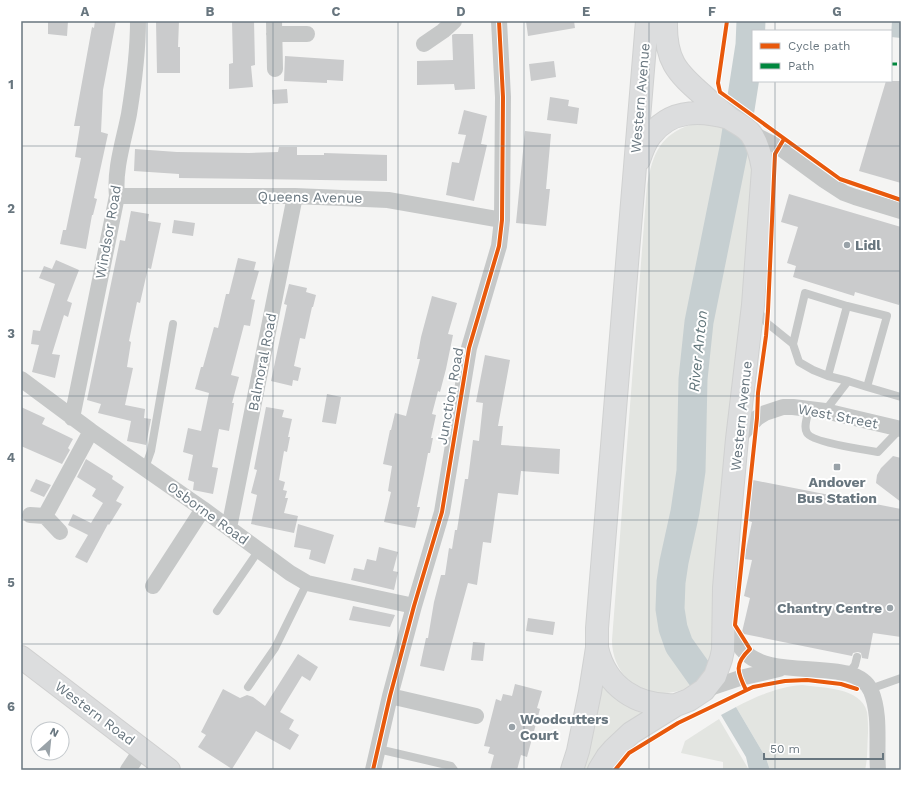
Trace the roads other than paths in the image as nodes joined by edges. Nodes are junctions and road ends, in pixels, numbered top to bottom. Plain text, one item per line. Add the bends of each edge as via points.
1 (138, 21) edge
2 (499, 21) edge
3 (646, 21) edge
4 (666, 21) edge
5 (448, 24) edge
6 (274, 28) edge
7 (307, 34) dead end
8 (424, 44) dead end
9 (275, 69) dead end
10 (742, 127) junction
11 (634, 174) junction
12 (117, 196) junction
13 (295, 196) junction
14 (901, 211) edge
15 (502, 220) junction
16 (753, 305) junction
17 (847, 306) junction
18 (173, 324) dead end
19 (793, 344) junction
20 (828, 376) junction
21 (21, 379) edge
22 (848, 382) junction
23 (867, 387) junction
24 (901, 397) edge
25 (809, 409) junction
26 (826, 411) junction
27 (72, 418) junction
28 (900, 429) edge
29 (91, 431) junction
30 (737, 439) junction
31 (144, 468) junction
32 (204, 509) junction
33 (229, 528) junction
34 (60, 532) dead end
35 (260, 550) junction
36 (307, 583) junction
37 (153, 586) dead end
38 (414, 606) junction
39 (217, 611) dead end
40 (723, 617) junction
41 (597, 648) junction
42 (21, 657) edge
43 (857, 657) dead end
44 (786, 668) junction
45 (849, 673) junction
46 (901, 678) edge
47 (248, 687) dead end
48 (870, 689) junction
49 (704, 690) junction
50 (390, 696) junction
51 (676, 706) junction
52 (476, 716) dead end
53 (142, 749) junction
54 (378, 749) junction
55 (128, 770) edge
56 (169, 770) edge
57 (373, 770) edge
58 (454, 770) edge
59 (572, 770) edge
60 (599, 770) edge
61 (878, 770) edge

1 - 12 street, Windsor Road via 135,76 119,158
2 - 15 street, Junction Road via 503,97
3 - 11 main road, Western Avenue
4 - 10 main road, Western Avenue via 668,50 673,64 686,80
5 - 8 street
6 - 7 street
6 - 9 street
10 - 11 main road, Western Avenue via 716,114 692,112 673,118 664,123 646,142
10 - 14 street via 779,147 855,198
10 - 16 main road, Western Avenue via 757,145 762,160 763,178
11 - 41 main road, Western Avenue
12 - 13 street, Queens Avenue
12 - 27 street, Windsor Road
13 - 15 street, Queens Avenue via 388,200
13 - 33 street, Balmoral Road
15 - 38 street, Junction Road via 499,246 469,348 442,512
16 - 19 lane via 767,323
16 - 30 main road, Western Avenue
17 - 19 lane via 805,292
17 - 20 lane
17 - 23 lane via 887,316
18 - 31 lane via 151,451
19 - 20 lane via 799,362
20 - 22 lane
21 - 27 street, Osborne Road
22 - 23 lane
22 - 26 lane
23 - 24 lane
25 - 26 street, West Street
25 - 28 lane via 806,433 821,441 878,452
25 - 30 street, West Street via 774,409 757,418
26 - 28 street, West Street
27 - 29 street, Osborne Road
29 - 31 street, Osborne Road
29 - 34 street via 37,515
30 - 40 main road, Western Avenue
31 - 32 street, Osborne Road
32 - 33 street, Osborne Road
32 - 37 street
33 - 35 street, Osborne Road
35 - 36 street, Osborne Road
35 - 39 lane
36 - 38 street, Osborne Road
36 - 47 lane via 275,648
38 - 50 street, Junction Road
40 - 44 street via 745,653 762,663
40 - 49 main road, Western Avenue via 721,659 715,676
41 - 51 main road, Western Avenue via 604,669 622,690 644,702
41 - 59 main road, Western Avenue
42 - 53 main road, Western Road
43 - 45 lane
44 - 45 street
44 - 49 street via 740,678
45 - 48 street via 863,680
46 - 48 lane
48 - 61 street via 877,724
49 - 51 main road, Western Avenue
50 - 52 street
50 - 54 street, Junction Road
51 - 60 main road, Western Avenue via 622,740
53 - 55 street
53 - 56 main road, Western Road
54 - 57 street, Junction Road
54 - 58 lane via 451,766

